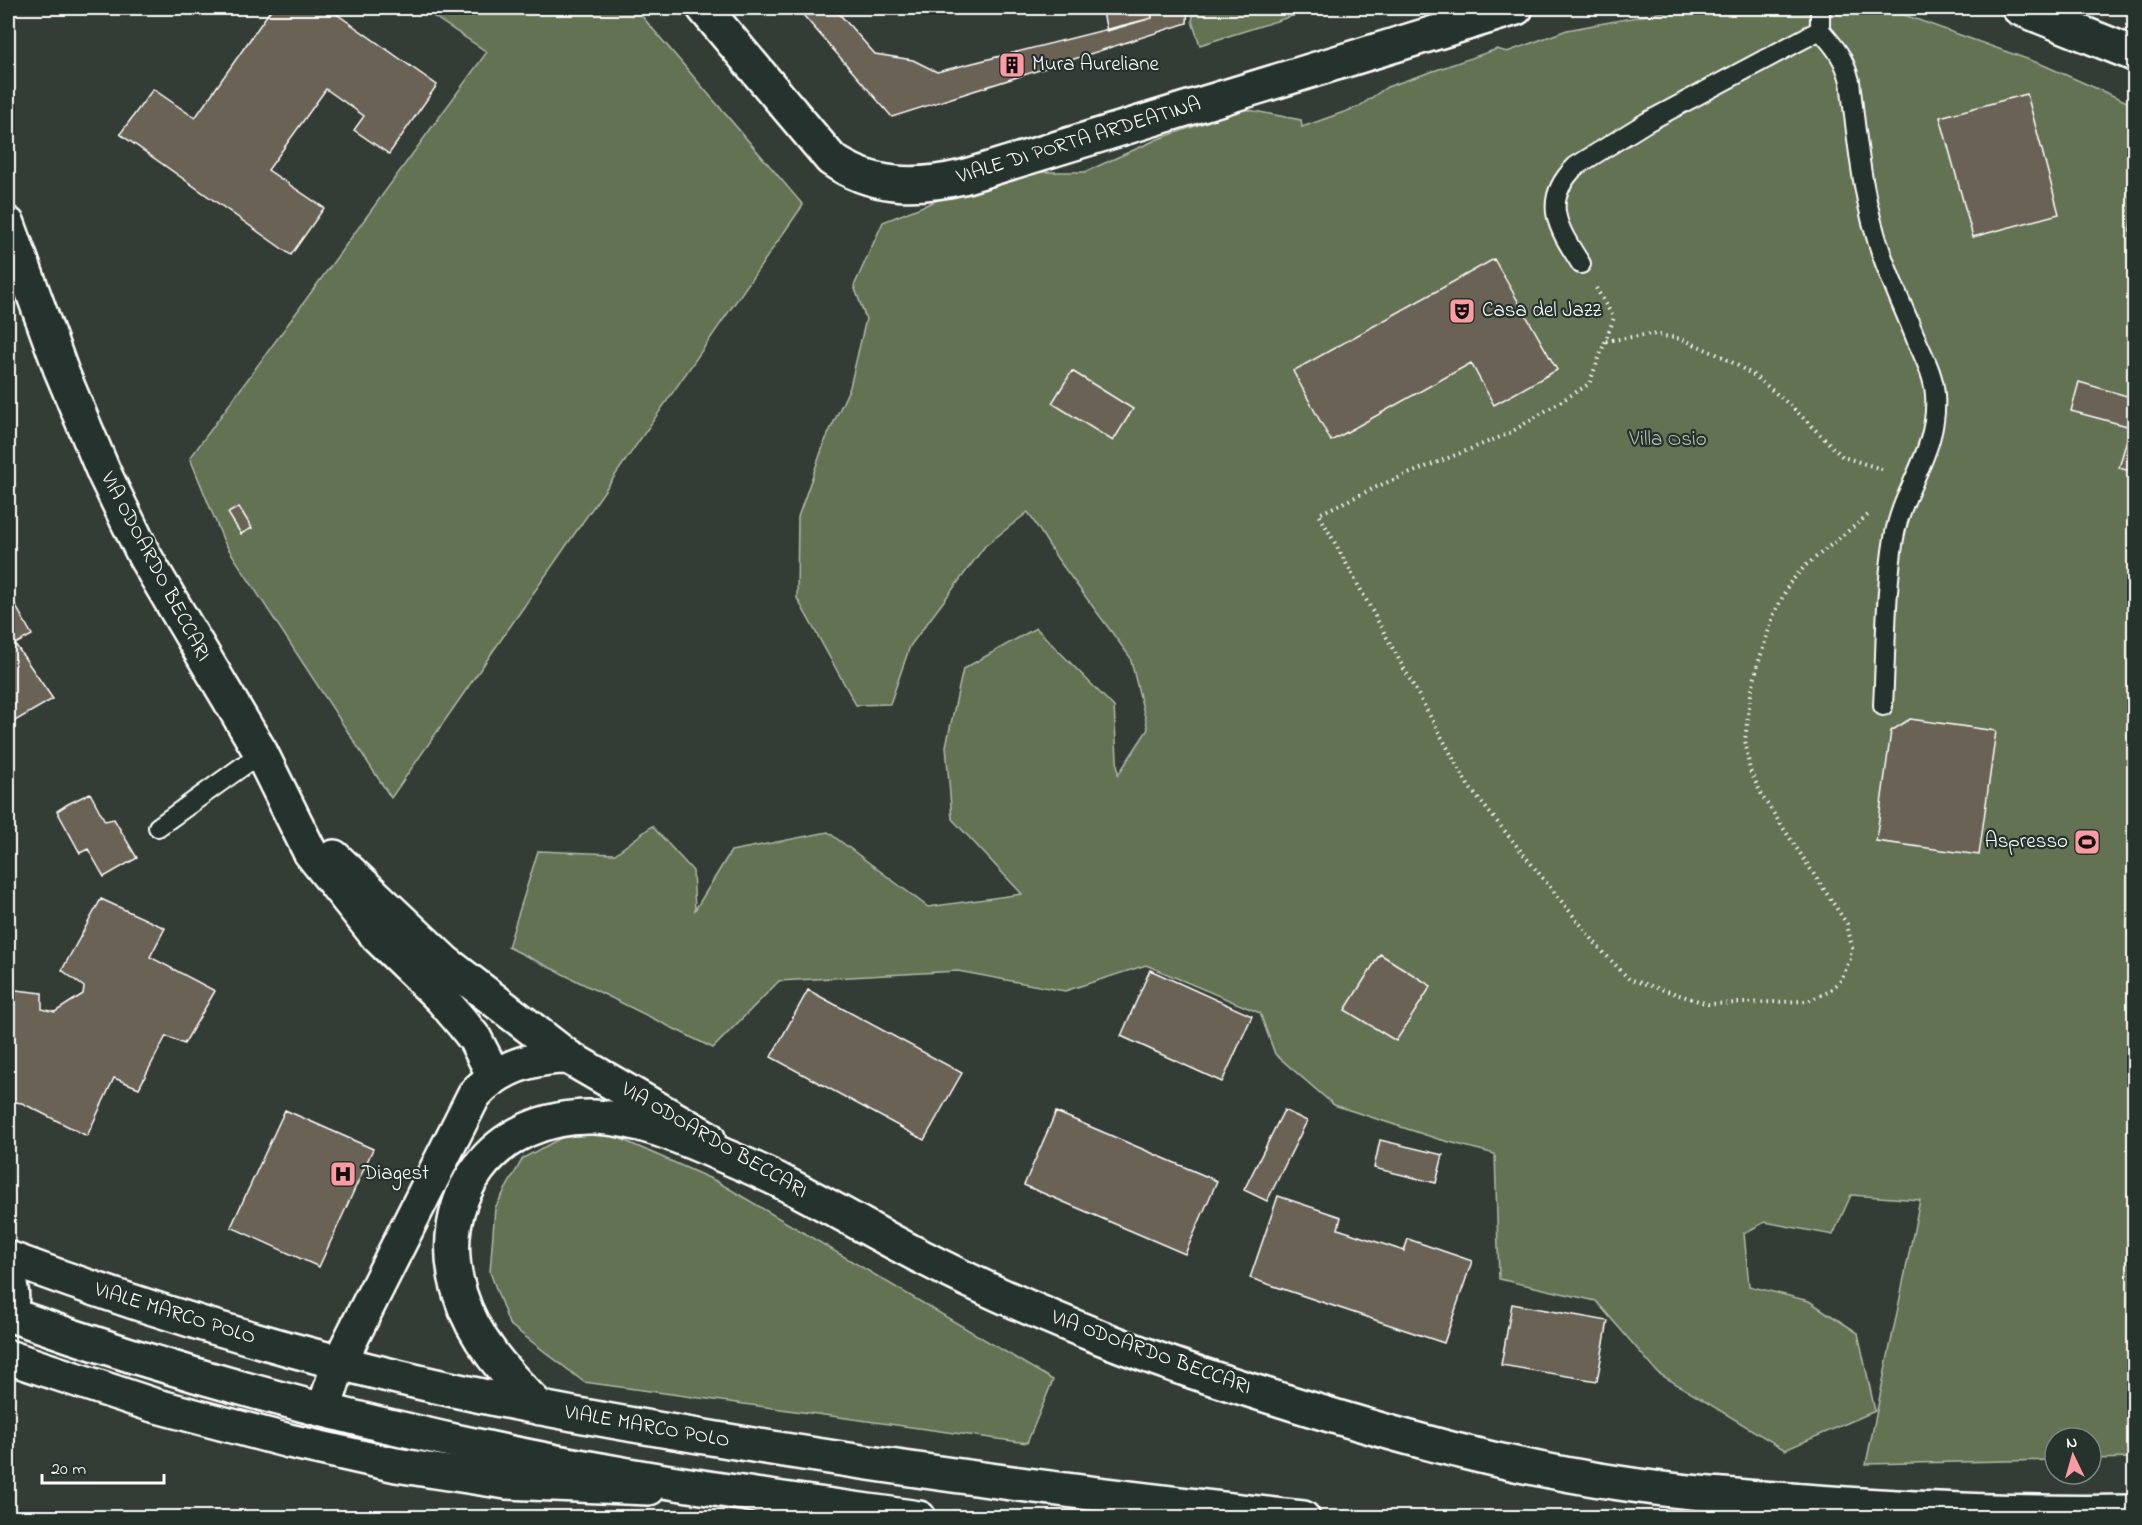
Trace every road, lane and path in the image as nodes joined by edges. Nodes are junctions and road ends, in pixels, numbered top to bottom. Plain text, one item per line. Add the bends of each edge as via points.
1 (704, 8) edge
2 (1516, 8) edge
3 (2019, 8) edge
4 (1820, 17) edge
5 (2134, 54) edge
6 (8, 224) edge
7 (1581, 264) joint
8 (1605, 341) junction
9 (1917, 473) junction
10 (1907, 492) junction
11 (1883, 706) dead end
12 (261, 753) junction
13 (158, 827) dead end
14 (302, 832) junction
15 (568, 1057) junction
16 (494, 1076) junction
17 (783, 1182) junction
18 (8, 1258) edge
19 (8, 1278) edge
20 (8, 1315) edge
21 (8, 1357) edge
22 (339, 1363) junction
23 (540, 1408) junction
24 (324, 1409) junction
25 (716, 1490) junction
26 (2134, 1512) edge
27 (919, 1518) edge
28 (1302, 1518) edge

1 - 2 main road, VIALE DI PORTA ARDEATINA via 831,159 866,178 912,184 963,177
3 - 5 main road
4 - 7 lane via 1576,166 1566,176 1555,199 1560,225
4 - 9 lane via 1846,65 1874,233 1935,393 1935,425
6 - 12 main road, VIA ODOARDO BECCARI via 61,370 104,472 145,557
7 - 8 path via 1614,318
8 - 9 path via 1651,334 1682,339 1755,376 1843,457 1881,470
8 - 10 path via 1589,384 1508,434 1319,514 1469,787 1629,979 1708,1004 1808,1001 1828,992 1841,980 1852,947 1847,924 1782,828 1750,771 1745,740 1750,699 1774,614 1789,584 1869,513
9 - 10 lane
10 - 11 lane via 1894,536 1889,579
12 - 13 lane
12 - 14 main road, VIA ODOARDO BECCARI
14 - 15 main road, VIA ODOARDO BECCARI via 346,867 445,962
14 - 16 main road, VIA ODOARDO BECCARI via 318,864 376,936 464,1025
15 - 16 main road via 529,1061
15 - 17 main road, VIA ODOARDO BECCARI
16 - 22 main road via 469,1105
17 - 23 main road via 681,1138 610,1118 590,1116 546,1123 506,1140 495,1149 461,1200 453,1231 452,1260 461,1298 486,1347
17 - 26 main road, VIA ODOARDO BECCARI via 950,1271 1114,1343 1286,1401 1481,1456 1618,1483 1769,1498 1959,1511
18 - 22 main road, VIALE MARCO POLO via 156,1310
19 - 20 main road via 12,1294
20 - 24 main road via 165,1366
21 - 25 main road via 94,1387 230,1426 420,1469 533,1485
22 - 23 main road, VIALE MARCO POLO
22 - 24 main road
23 - 28 main road, VIALE MARCO POLO via 855,1461
24 - 25 main road via 533,1457
25 - 27 main road

